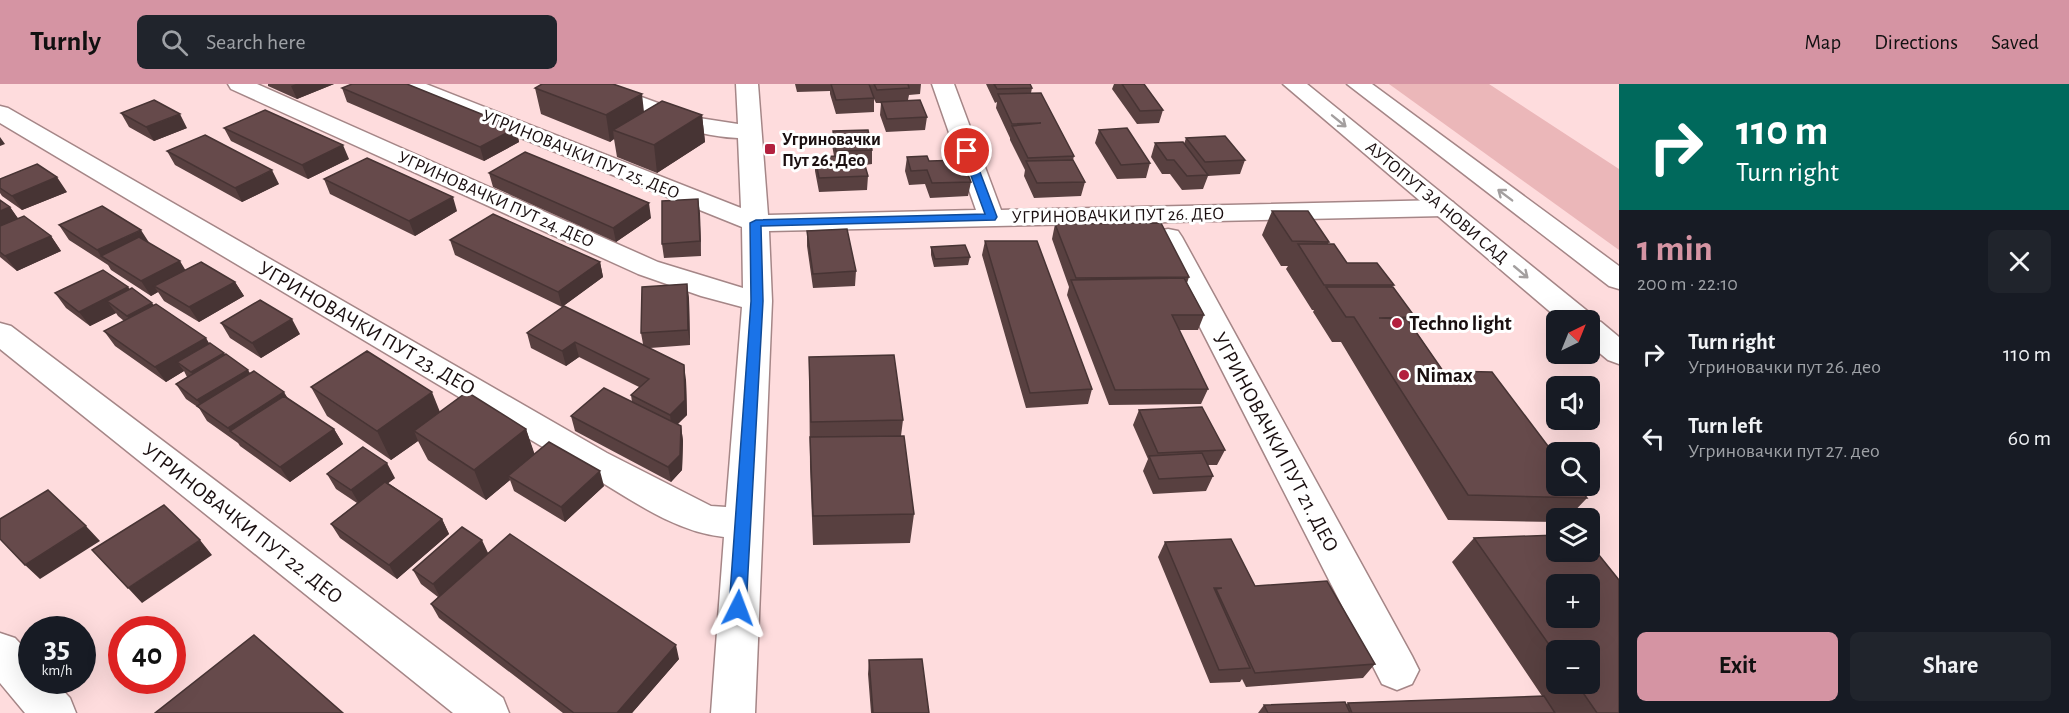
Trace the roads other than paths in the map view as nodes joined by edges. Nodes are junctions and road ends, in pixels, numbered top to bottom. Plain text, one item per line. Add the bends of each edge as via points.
1 (239, 84) edge
2 (407, 84) edge
3 (747, 84) edge
4 (943, 84) edge
5 (1294, 84) edge
6 (1358, 84) edge
7 (599, 88) edge
8 (0, 113) edge
9 (751, 131) junction
10 (1444, 208) junction
11 (1156, 214) junction
12 (992, 217) junction
13 (756, 223) junction
14 (1619, 280) edge
15 (757, 301) junction
16 (1567, 310) edge
17 (0, 333) edge
18 (1600, 337) edge
19 (1619, 353) edge
20 (742, 524) junction
21 (0, 652) edge
22 (1397, 670) dead end
23 (54, 713) edge
24 (487, 713) edge
25 (733, 713) edge

1 - 15 street, УГРИНОВАЧКИ ПУТ 24. ДЕО via 648,268
2 - 13 street, УГРИНОВАЧКИ ПУТ 25. ДЕО
3 - 9 street
4 - 12 street
5 -> 10 street, АУТОПУТ ЗА НОВИ САД
14 -> 6 street
7 - 9 street via 703,127
8 - 20 street, УГРИНОВАЧКИ ПУТ 23. ДЕО via 687,513 711,521
9 - 13 street
10 - 11 street, УГРИНОВАЧКИ ПУТ 26. ДЕО
10 -> 16 street, АУТОПУТ ЗА НОВИ САД
11 - 12 street, УГРИНОВАЧКИ ПУТ 26. ДЕО
11 - 22 street, УГРИНОВАЧКИ ПУТ 21. ДЕО
12 - 13 street, УГРИНОВАЧКИ ПУТ 26. ДЕО
13 - 15 street
15 - 20 street
17 - 24 street, УГРИНОВАЧКИ ПУТ 22. ДЕО
18 - 19 street
20 - 25 street
21 - 23 street

